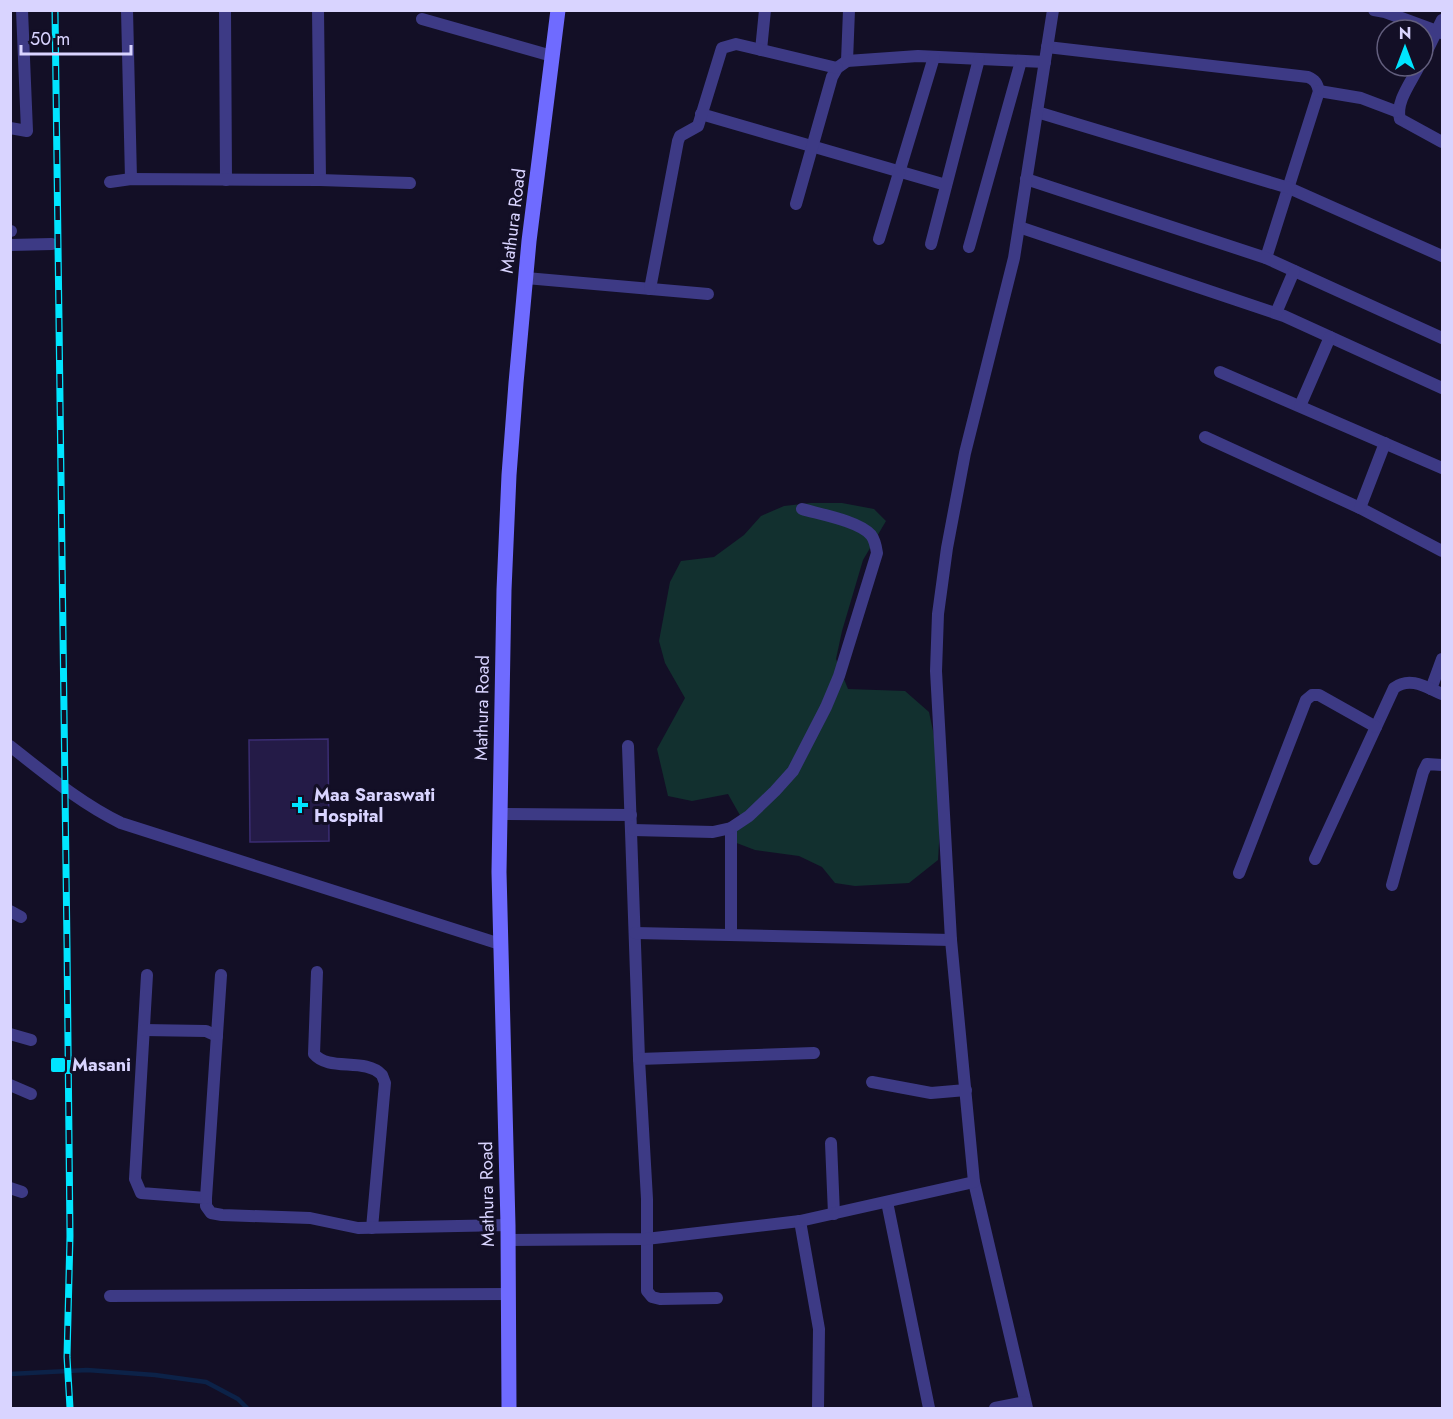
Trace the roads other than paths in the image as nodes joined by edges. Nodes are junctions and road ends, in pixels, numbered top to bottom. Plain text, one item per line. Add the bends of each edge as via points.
1 (22, 10) edge
2 (127, 10) edge
3 (225, 10) edge
4 (318, 10) edge
5 (558, 10) edge
6 (765, 10) edge
7 (849, 10) edge
8 (1053, 10) edge
9 (1382, 11) edge
10 (422, 19) dead end
11 (1441, 28) edge
12 (1047, 47) junction
13 (761, 50) junction
14 (552, 57) junction
15 (934, 57) junction
16 (980, 59) junction
17 (1021, 61) junction
18 (1045, 62) junction
19 (842, 64) junction
20 (1413, 78) edge
21 (1319, 91) junction
22 (1037, 112) junction
23 (1398, 112) junction
24 (701, 114) junction
25 (10, 128) edge
26 (1443, 142) edge
27 (813, 147) junction
28 (900, 172) junction
29 (130, 179) junction
30 (1026, 179) junction
31 (226, 180) junction
32 (320, 180) junction
33 (110, 182) dead end
34 (410, 183) dead end
35 (946, 185) junction
36 (1289, 188) junction
37 (796, 204) dead end
38 (1019, 227) junction
39 (879, 239) dead end
40 (52, 244) dead end
41 (931, 244) dead end
42 (10, 245) edge
43 (969, 247) dead end
44 (1443, 256) edge
45 (1266, 258) junction
46 (1294, 271) junction
47 (525, 278) junction
48 (650, 289) junction
49 (708, 294) dead end
50 (1276, 313) junction
51 (1330, 337) junction
52 (1443, 338) edge
53 (1220, 372) dead end
54 (1443, 388) edge
55 (1300, 406) junction
56 (1205, 437) dead end
57 (1385, 443) junction
58 (1443, 468) edge
59 (1360, 508) junction
60 (802, 509) dead end
61 (1443, 551) edge
62 (1443, 658) edge
63 (1437, 691) edge
64 (1376, 727) junction
65 (10, 746) edge
66 (628, 746) dead end
67 (1443, 765) edge
68 (500, 814) junction
69 (631, 815) junction
70 (731, 828) junction
71 (633, 830) junction
72 (1315, 859) dead end
73 (1239, 873) dead end
74 (1392, 885) dead end
75 (635, 933) junction
76 (731, 935) junction
77 (951, 940) junction
78 (500, 944) junction
79 (317, 972) dead end
80 (147, 975) dead end
81 (221, 975) dead end
82 (144, 1030) junction
83 (10, 1034) edge
84 (217, 1036) junction
85 (31, 1040) dead end
86 (814, 1053) dead end
87 (639, 1059) junction
88 (872, 1082) dead end
89 (10, 1084) edge
90 (966, 1090) junction
91 (31, 1094) dead end
92 (831, 1143) dead end
93 (974, 1182) junction
94 (206, 1198) junction
95 (886, 1202) junction
96 (834, 1214) junction
97 (800, 1221) junction
98 (372, 1228) junction
99 (508, 1233) junction
100 (646, 1239) junction
101 (508, 1294) junction
102 (110, 1296) dead end
103 (717, 1299) dead end
104 (1026, 1405) edge
105 (509, 1408) edge
106 (818, 1408) edge
107 (929, 1408) edge
108 (995, 1408) edge

1 - 25 street via 27,131
2 - 29 street
3 - 31 street
4 - 32 street
5 - 14 main road, Mathura Road
6 - 13 street
7 - 19 street
8 - 12 street
9 - 11 street
10 - 14 street
12 - 18 street
12 - 21 street via 1308,77 1318,84
13 - 19 street
13 - 24 street via 736,44 722,48
14 - 47 main road, Mathura Road
15 - 16 street
15 - 19 street
15 - 28 street
16 - 17 street
16 - 35 street
17 - 18 street
17 - 43 street
18 - 22 street
19 - 27 street via 832,78
20 - 23 street
21 - 23 street via 1361,98
21 - 36 street
22 - 30 street
22 - 36 street
23 - 26 street via 1400,119
24 - 27 street
24 - 48 street via 698,126 678,141
27 - 28 street
27 - 37 street
28 - 35 street
28 - 39 street
29 - 31 street
29 - 33 street
30 - 38 street
30 - 45 street
31 - 32 street
32 - 34 street
35 - 41 street
36 - 44 street
36 - 45 street
38 - 50 street
38 - 77 street via 965,453 938,614 936,670
40 - 42 street
45 - 46 street
46 - 50 street
46 - 52 street
47 - 48 street
47 - 68 main road, Mathura Road via 508,475
48 - 49 street
50 - 51 street
51 - 54 street
51 - 55 street
53 - 55 street
55 - 57 street
56 - 59 street
57 - 58 street
57 - 59 street
59 - 61 street
60 - 70 street via 870,533 877,553 839,676 806,750 776,791
62 - 63 street
63 - 64 street via 1402,682 1394,688
64 - 72 street
64 - 73 street via 1319,695 1306,700
65 - 78 street via 65,789 121,823
66 - 69 street
67 - 74 street via 1427,764 1423,772
68 - 69 street
68 - 78 main road, Mathura Road
69 - 71 street
70 - 71 street via 713,832
70 - 76 street
71 - 75 street
75 - 76 street
75 - 87 street
76 - 77 street
77 - 90 street
78 - 99 main road, Mathura Road
79 - 98 street via 314,1054 324,1061 371,1067 382,1075 385,1083
80 - 82 street
81 - 84 street
82 - 84 street via 206,1031
82 - 94 street via 137,1187 141,1193 151,1195
83 - 85 street
84 - 94 street
86 - 87 street
87 - 100 street
88 - 90 street via 931,1093
89 - 91 street
90 - 93 street
92 - 96 street
93 - 95 street
93 - 104 street
94 - 98 street via 211,1213 222,1215 310,1218
95 - 96 street
95 - 107 street
96 - 97 street
97 - 100 street
97 - 106 street via 819,1329
98 - 99 street
99 - 100 street
99 - 101 main road, Mathura Road
100 - 103 street via 647,1291 652,1297
101 - 102 street
101 - 105 main road, Mathura Road
104 - 108 street

